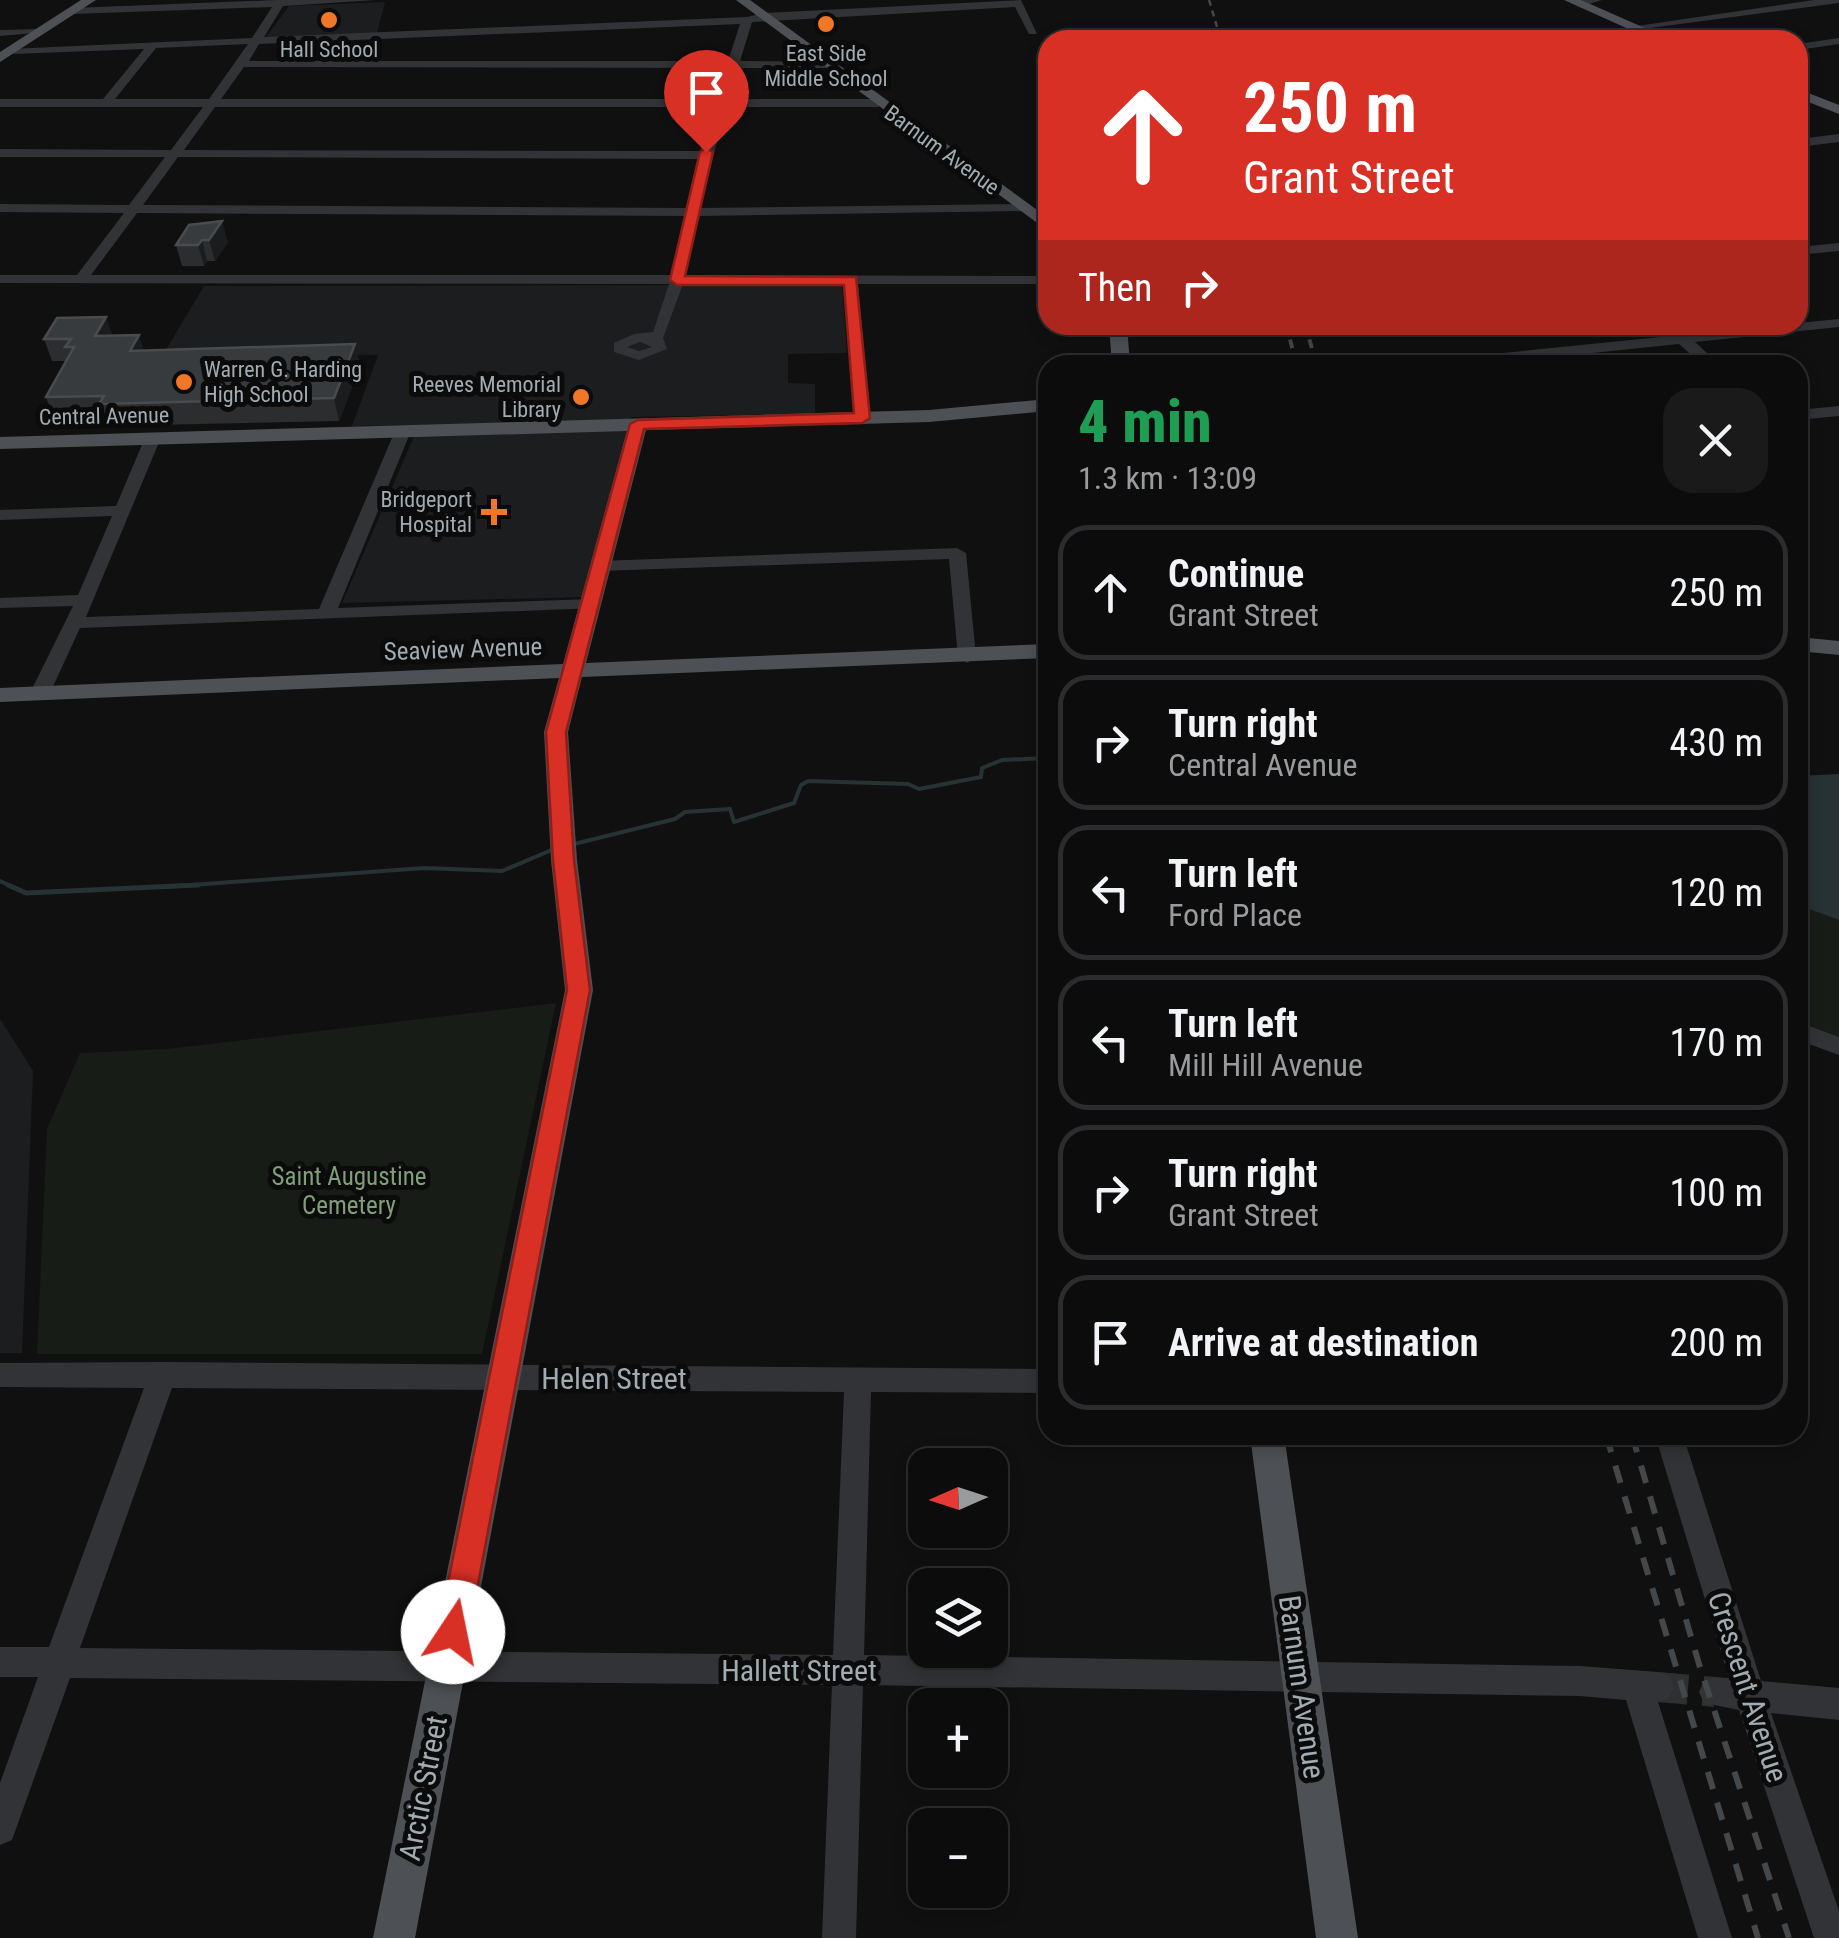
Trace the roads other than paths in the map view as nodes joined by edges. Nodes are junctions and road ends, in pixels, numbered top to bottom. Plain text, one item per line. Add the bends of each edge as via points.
1 (90, 0) edge
2 (372, 0) edge
3 (742, 0) edge
4 (1597, 0) edge
5 (1838, 0) edge
6 (281, 2) edge
7 (1017, 2) edge
8 (1575, 2) edge
9 (72, 11) junction
10 (764, 16) junction
11 (747, 20) junction
12 (1634, 28) junction
13 (1639, 30) edge
14 (40, 32) junction
15 (1032, 32) dead end
16 (0, 33) edge
17 (258, 40) junction
18 (1839, 42) edge
19 (154, 44) junction
20 (1808, 46) edge
21 (6, 54) edge
22 (241, 64) junction
23 (733, 65) junction
24 (828, 65) junction
25 (1825, 88) dead end
26 (1808, 91) edge
27 (1808, 97) edge
28 (212, 102) junction
29 (878, 102) junction
30 (0, 103) edge
31 (106, 103) junction
32 (723, 103) junction
33 (1839, 110) edge
34 (1839, 138) edge
35 (1808, 141) edge
36 (1814, 141) junction
37 (0, 153) edge
38 (174, 153) junction
39 (705, 155) junction
40 (1839, 158) edge
41 (0, 208) edge
42 (135, 208) junction
43 (1020, 208) junction
44 (692, 212) junction
45 (1038, 220) edge
46 (1839, 247) edge
47 (1808, 250) edge
48 (0, 280) edge
49 (80, 280) junction
50 (677, 280) junction
51 (851, 280) junction
52 (1038, 280) edge
53 (1839, 323) edge
54 (1808, 326) edge
55 (1678, 335) edge
56 (1730, 335) edge
57 (652, 338) dead end
58 (1684, 340) junction
59 (1532, 355) edge
60 (1701, 355) edge
61 (1038, 406) edge
62 (1839, 411) edge
63 (1808, 414) edge
64 (862, 418) junction
65 (638, 424) junction
66 (403, 431) junction
67 (152, 440) junction
68 (0, 443) edge
69 (120, 510) junction
70 (0, 515) edge
71 (600, 566) junction
72 (86, 600) junction
73 (0, 603) edge
74 (590, 604) junction
75 (327, 612) junction
76 (74, 623) junction
77 (1808, 645) edge
78 (1839, 648) edge
79 (1038, 653) edge
80 (967, 657) junction
81 (574, 672) junction
82 (40, 693) junction
83 (0, 695) edge
84 (1808, 1035) edge
85 (1839, 1046) edge
86 (164, 1374) junction
87 (0, 1375) edge
88 (503, 1378) junction
89 (858, 1379) junction
90 (1038, 1381) edge
91 (1268, 1445) edge
92 (1672, 1445) edge
93 (0, 1662) edge
94 (57, 1664) junction
95 (446, 1669) junction
96 (849, 1670) junction
97 (1300, 1676) junction
98 (1715, 1692) tunnel mouth
99 (1749, 1694) junction
100 (1839, 1704) edge
101 (0, 1828) edge
102 (394, 1938) edge
103 (839, 1938) edge
104 (1336, 1938) edge
105 (1716, 1938) edge
106 (1831, 1938) edge

1 - 9 main road
2 - 6 street
3 - 10 main road, Barnum Avenue
4 - 8 street
5 - 12 street
6 - 9 street
6 - 17 street
7 - 10 street
7 - 15 street
8 - 12 main road
9 - 14 main road
10 - 11 street
10 - 24 main road, Barnum Avenue
11 - 17 street
11 - 23 street
12 - 13 main road
14 - 16 street
14 - 21 main road
17 - 19 street
17 - 22 street
18 - 20 street
19 - 21 street
19 - 31 street
22 - 23 street
22 - 28 street
23 - 24 street
23 - 32 street
24 - 29 main road, Barnum Avenue
25 - 26 main road
27 - 33 main road
28 - 31 street
28 - 32 street
28 - 38 street
29 - 32 street
29 - 43 main road, Barnum Avenue
30 - 31 street
32 - 39 street
34 - 36 street
35 - 36 street
36 - 40 street
37 - 38 street
38 - 39 street
38 - 42 street
39 - 44 street
41 - 42 street
42 - 44 street
42 - 49 street
43 - 44 street
43 - 45 main road, Barnum Avenue
44 - 50 street
46 - 47 street
48 - 49 street
49 - 50 street
50 - 51 street
50 - 57 street via 660,334
51 - 52 street
51 - 64 street
53 - 54 street
55 - 58 street
56 - 58 street
58 - 59 street
58 - 60 street
61 - 64 main road, Central Avenue
62 - 63 street
64 - 65 main road, Central Avenue
65 - 66 main road, Central Avenue
65 - 71 main road, Arctic Street
66 - 67 main road, Central Avenue
66 - 75 street
67 - 68 main road, Central Avenue
67 - 69 street
69 - 70 street
69 - 72 street
71 - 74 main road, Arctic Street
71 - 80 street via 957,553
72 - 73 street
72 - 76 street
74 - 75 street
74 - 81 main road, Arctic Street
75 - 76 street
76 - 82 street
77 - 78 main road
79 - 80 main road, Seaview Avenue
80 - 81 main road, Seaview Avenue
81 - 82 main road, Seaview Avenue
81 - 88 main road, Arctic Street via 556,732 578,990
82 - 83 main road, Seaview Avenue
84 - 85 street
86 - 87 street, Helen Street
86 - 88 street, Helen Street
86 - 94 street
88 - 89 street, Helen Street
88 - 95 main road, Arctic Street
89 - 90 street, Helen Street
89 - 96 street
91 - 97 main road, Barnum Avenue
92 - 99 street, Crescent Avenue
93 - 94 street, Hallett Street
94 - 95 street, Hallett Street
94 - 101 street
95 - 96 street, Hallett Street
95 - 102 main road, Arctic Street
96 - 97 street, Hallett Street
96 - 103 street
97 - 104 main road, Barnum Avenue
97 - 105 street, Hallett Street via 1647,1686
98 - 99 street
99 - 100 street
99 - 106 street, Crescent Avenue

